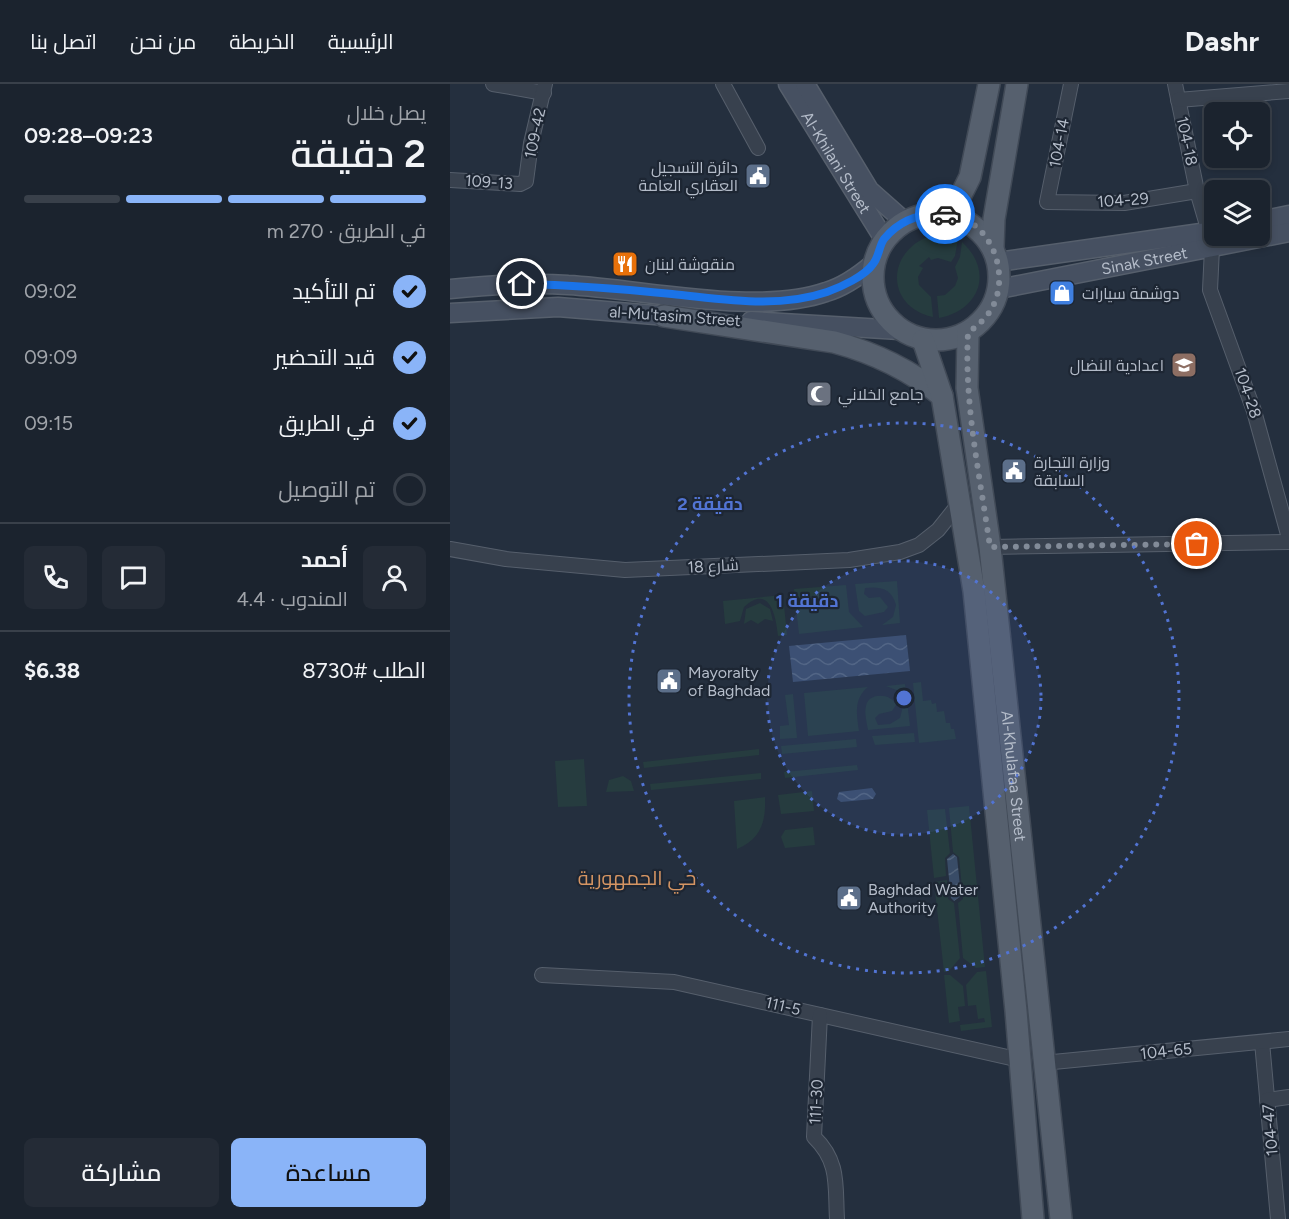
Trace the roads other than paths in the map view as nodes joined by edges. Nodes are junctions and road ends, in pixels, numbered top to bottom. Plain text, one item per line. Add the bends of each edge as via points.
1 (493, 84) edge
2 (723, 84) edge
3 (788, 84) edge
4 (805, 84) edge
5 (989, 84) edge
6 (1017, 84) edge
7 (1071, 84) edge
8 (1175, 84) edge
9 (544, 88) edge
10 (1289, 91) edge
11 (1178, 100) junction
12 (758, 148) dead end
13 (450, 180) edge
14 (526, 181) joint
15 (1197, 191) junction
16 (1047, 202) joint
17 (1204, 212) edge
18 (951, 215) junction
19 (1289, 215) edge
20 (1270, 219) edge
21 (904, 221) junction
22 (1204, 238) edge
23 (884, 239) junction
24 (1204, 239) edge
25 (1212, 246) edge
26 (996, 255) junction
27 (873, 264) junction
28 (450, 289) edge
29 (999, 289) junction
30 (450, 313) edge
31 (664, 316) junction
32 (900, 330) junction
33 (968, 333) junction
34 (923, 340) junction
35 (942, 396) junction
36 (958, 505) junction
37 (1289, 540) edge
38 (990, 547) junction
39 (450, 549) edge
40 (543, 975) dead end
41 (820, 1015) junction
42 (1289, 1039) edge
43 (1262, 1042) junction
44 (1020, 1060) junction
45 (1043, 1063) junction
46 (1289, 1097) edge
47 (1267, 1100) junction
48 (837, 1219) edge
49 (1034, 1219) edge
50 (1061, 1219) edge
51 (1278, 1219) edge

1 - 9 street
2 - 12 street
3 - 23 main road, Al-Khilani Street
4 - 21 main road, Al-Khilani Street via 869,190
5 - 18 main road via 970,177
6 - 26 main road via 994,219
7 - 16 street, 104-14
8 - 11 street, 104-18
9 - 14 street, 109-42
10 - 11 street
11 - 15 street, 104-18
13 - 14 street, 109-13 via 520,184
15 - 16 street, 104-29 via 1124,203
15 - 17 street, 104-18
18 - 21 main road via 927,213
18 - 26 main road via 975,227
19 - 20 main road
21 - 23 main road
22 - 26 main road, Sinak Street
23 - 27 main road
24 - 29 main road, Sinak Street
25 - 37 street, 104-28 via 1210,290 1254,411
26 - 29 main road
27 - 28 main road, al-Mu'tasim Street via 827,292 770,301 567,284
27 - 32 main road via 873,289 883,312
29 - 33 main road via 993,306
30 - 31 main road, al-Mu'tasim Street via 558,307
31 - 32 main road, al-Mu'tasim Street
31 - 35 main road via 860,349 900,366
32 - 34 main road
33 - 34 main road via 946,340
33 - 38 main road, Al-Khulafaa Street via 967,388
34 - 35 main road, Al-Khulafaa Street
35 - 36 main road, Al-Khulafaa Street
36 - 39 street, شارع 18 via 930,538 900,552 849,560 625,570 506,560
36 - 44 main road, Al-Khulafaa Street via 974,591
37 - 38 street
38 - 45 main road, Al-Khulafaa Street
40 - 41 street, 111-5 via 674,982
41 - 44 street, 111-5
41 - 48 street, 111-30 via 814,1137 834,1164
42 - 43 street, 104-65
43 - 45 street, 104-65
43 - 47 street, 104-47
44 - 49 main road, Al-Khulafaa Street
45 - 50 main road, Al-Khulafaa Street
46 - 47 street
47 - 51 street, 104-47

